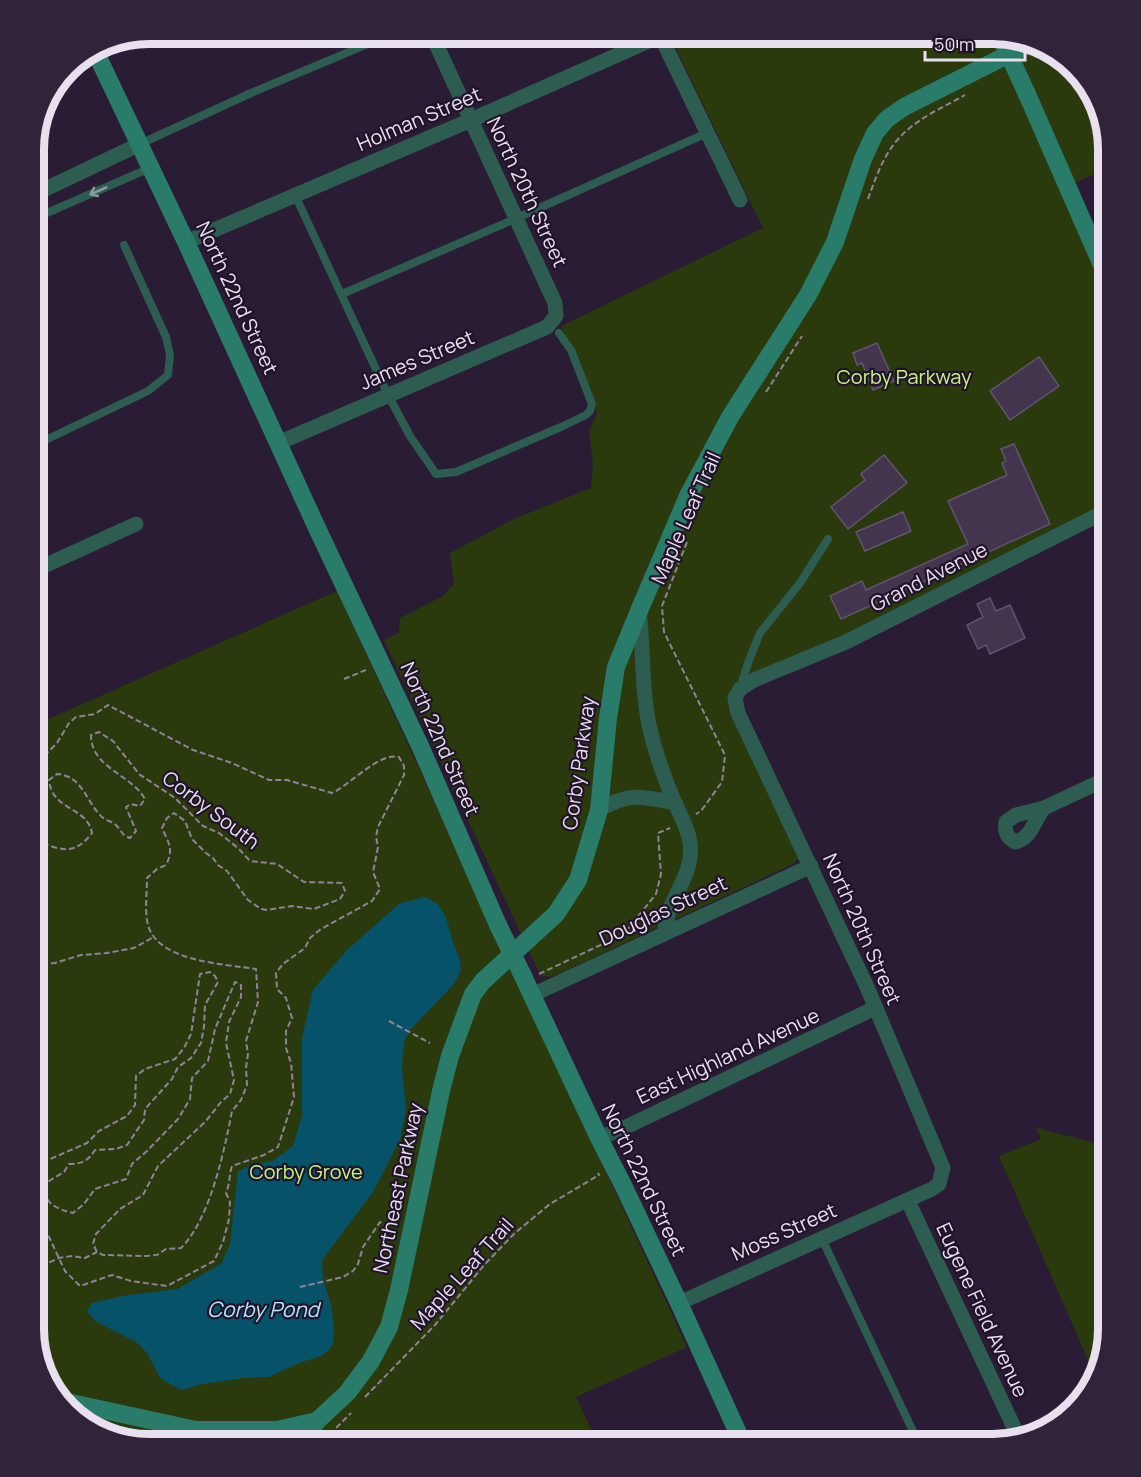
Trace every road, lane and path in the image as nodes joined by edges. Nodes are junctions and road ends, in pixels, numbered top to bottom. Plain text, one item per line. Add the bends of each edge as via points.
1 (368, 44) edge
2 (436, 44) edge
3 (640, 44) edge
4 (667, 44) edge
5 (1004, 45) edge
6 (1030, 51) edge
7 (98, 57) edge
8 (967, 94) dead end
9 (471, 120) junction
10 (707, 133) junction
11 (140, 144) junction
12 (151, 168) junction
13 (44, 190) edge
14 (295, 195) junction
15 (740, 200) dead end
16 (865, 205) dead end
17 (44, 214) edge
18 (517, 218) junction
19 (186, 242) junction
20 (124, 245) dead end
21 (1098, 256) edge
22 (342, 294) junction
23 (555, 303) joint
24 (804, 332) dead end
25 (559, 333) dead end
26 (388, 395) junction
27 (762, 398) dead end
28 (44, 441) edge
29 (278, 443) junction
30 (1098, 515) edge
31 (136, 524) dead end
32 (690, 534) dead end
33 (828, 539) dead end
34 (44, 566) edge
35 (639, 611) junction
36 (368, 669) dead end
37 (344, 680) dead end
38 (740, 689) junction
39 (44, 756) edge
40 (1098, 783) edge
41 (675, 803) junction
42 (1044, 808) dead end
43 (599, 810) junction
44 (683, 821) junction
45 (44, 843) edge
46 (811, 866) junction
47 (665, 933) junction
48 (153, 937) junction
49 (529, 940) joint
50 (44, 964) edge
51 (527, 984) junction
52 (875, 1008) junction
53 (389, 1021) dead end
54 (430, 1043) dead end
55 (599, 1138) junction
56 (44, 1159) edge
57 (595, 1164) dead end
58 (44, 1184) edge
59 (44, 1184) edge
60 (908, 1201) junction
61 (44, 1226) edge
62 (391, 1228) dead end
63 (822, 1239) junction
64 (97, 1252) junction
65 (59, 1258) junction
66 (44, 1265) edge
67 (300, 1287) dead end
68 (679, 1303) junction
69 (364, 1398) dead end
70 (76, 1404) edge
71 (357, 1406) dead end
72 (317, 1421) junction
73 (196, 1430) junction
74 (1015, 1430) edge
75 (200, 1434) edge
76 (309, 1434) edge
77 (333, 1434) edge
78 (738, 1434) edge
79 (914, 1434) edge

1 - 11 lane
2 - 9 street, North 20th Street
3 - 9 street, Holman Street
4 - 10 street
5 - 21 street, bridge
6 - 35 street, Corby Parkway via 904,107 875,133 835,242 808,295 730,417 693,486
7 - 11 street, North 22nd Street
8 - 16 path via 901,136 884,160
9 - 14 street, Holman Street
9 - 18 street, North 20th Street
10 - 15 street
10 - 18 lane
11 - 12 street, North 22nd Street
11 - 13 street
12 -> 17 lane
12 - 19 street, North 22nd Street
14 - 19 street, Holman Street
14 - 22 lane
18 - 22 lane
18 - 23 street, North 20th Street
19 - 29 street, North 22nd Street
20 - 28 lane via 166,338 170,355 168,375 148,391
22 - 26 lane
23 - 26 street, James Street via 556,316 547,327
24 - 27 path
25 - 26 lane via 575,359 592,405 590,411 456,471 436,474
26 - 29 street, James Street
29 - 51 street, North 22nd Street, bridge
30 - 38 street, Grand Avenue via 846,642
31 - 34 street
32 - 44 path, Maple Leaf Trail via 662,606 664,632 725,755 722,782 702,811
33 - 38 lane via 800,583 760,633
35 - 41 street via 642,684 649,725
35 - 43 street, Corby Parkway via 616,667
36 - 37 path
38 - 46 street, North 20th Street via 735,698 738,712
39 - 65 path, Corby South via 75,717 95,714 108,705 193,750 269,780 287,780 332,793 345,787 361,770 392,756 399,757 404,766 404,775 376,837 373,872 380,889 372,901 321,929 276,973 277,989 286,998 291,1018 286,1048 294,1097 278,1147 232,1166 226,1193 229,1219 214,1262 167,1286 111,1275 80,1286
40 - 42 street
41 - 43 street via 631,796
41 - 44 street
43 - 49 street, Corby Parkway via 578,880 556,914
44 - 47 street via 690,840 690,858 687,876 666,918
44 - 51 path, Maple Leaf Trail via 658,833 661,874 656,894 624,934
45 - 48 path, Corby South via 63,850 74,849 92,833 86,820 54,797 49,780 57,774 66,774 80,784 100,816 115,825 123,836 129,838 136,831 126,807 140,806 145,799 97,754 91,735 99,732 113,741 139,774 175,798 203,826 219,833 250,861 277,864 304,882 342,883 345,891 340,899 314,909 261,909 192,839 185,821 174,813 162,828 171,849 170,857 166,865 147,878 147,921
46 - 47 street, Douglas Street
46 - 52 street, North 20th Street
47 - 51 street, Douglas Street
48 - 50 path via 134,948
48 - 64 path via 187,957 256,969 258,1002 246,1041 247,1085 232,1111 210,1200 189,1240 181,1248 166,1248 146,1257
49 - 72 street, Northeast Parkway via 473,994 441,1091 389,1327 347,1393
51 - 55 street, North 22nd Street
52 - 55 street, East Highland Avenue
52 - 60 street, North 20th Street via 943,1168 939,1184
53 - 54 path
55 - 68 street, North 22nd Street
56 - 58 path via 87,1143 99,1131 127,1116 135,1105 136,1076 176,1059 190,1034 200,975 210,972 215,976 218,982 205,1005 201,1043 146,1109 144,1120 128,1145 95,1150 90,1158 80,1164 69,1164 64,1172
57 - 69 path, Maple Leaf Trail via 599,1174 550,1204 515,1233 435,1325
59 - 64 path via 45,1198 61,1210 73,1213 95,1189 126,1179 132,1164 178,1119 190,1099 192,1078 208,1061 215,1029 232,986 236,982 241,986 226,1043 234,1080 230,1094 158,1166 143,1196 120,1209 100,1229 93,1244
60 - 63 street, Moss Street
60 - 74 street, Eugene Field Avenue
61 - 65 path, Corby South
62 - 67 path via 380,1222 363,1246 353,1271
63 - 68 street, Moss Street
63 - 79 lane
64 - 65 path via 85,1258
65 - 66 path
68 - 78 street, North 22nd Street
70 - 73 street
71 - 77 path
72 - 73 street via 277,1430
72 - 76 street, Northeast Parkway
73 - 75 street

